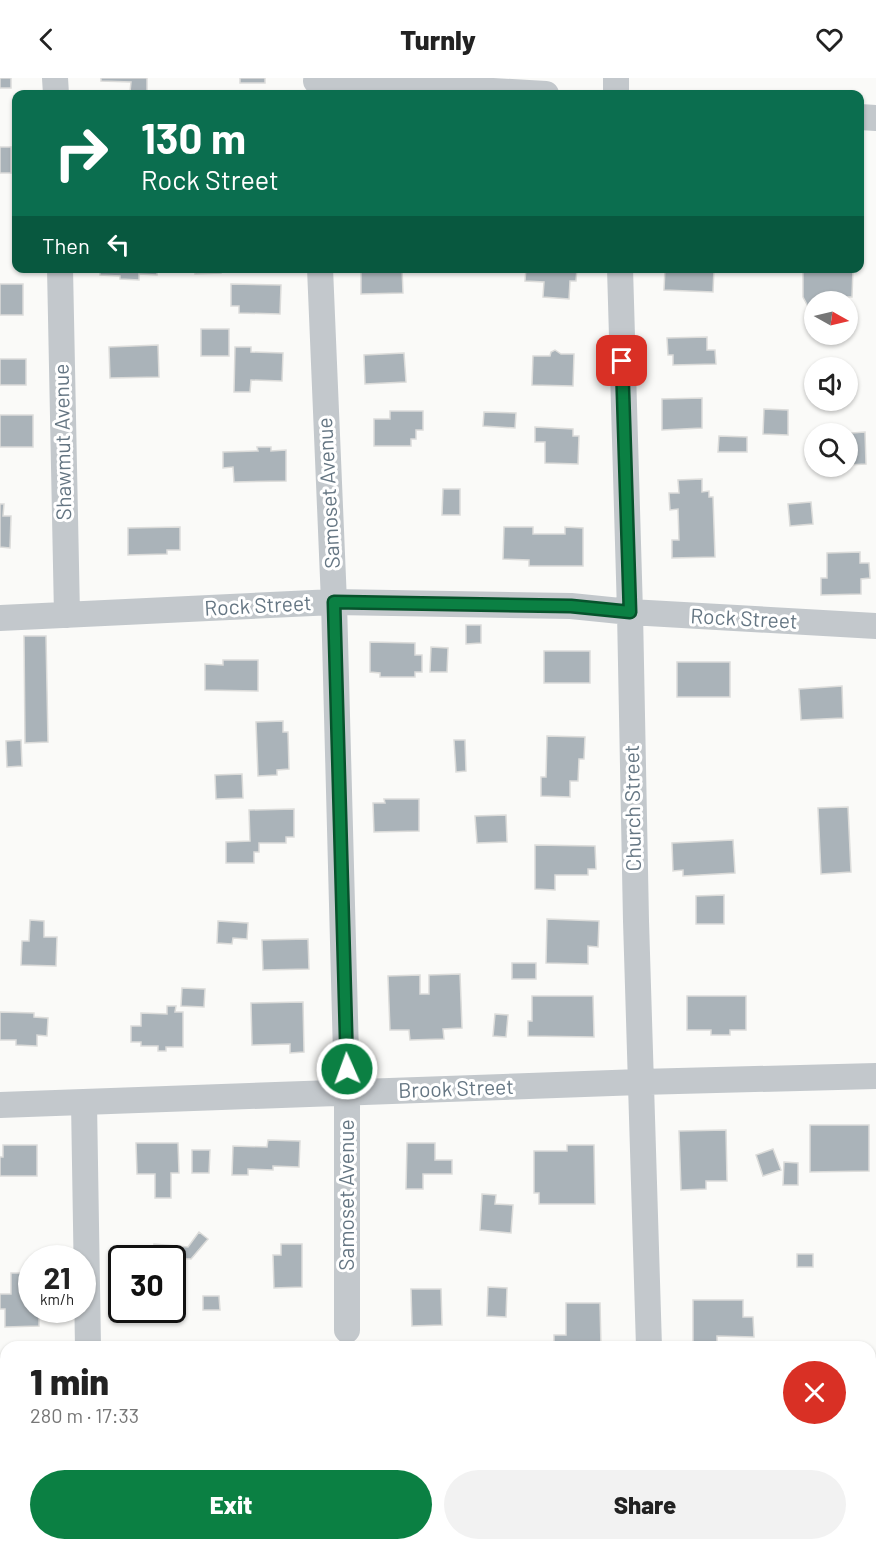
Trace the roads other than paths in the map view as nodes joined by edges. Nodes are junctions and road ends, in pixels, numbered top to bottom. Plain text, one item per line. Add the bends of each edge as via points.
1 (316, 84) edge
2 (454, 90) edge
3 (60, 273) edge
4 (320, 273) edge
5 (620, 273) edge
6 (334, 602) junction
7 (630, 612) junction
8 (67, 615) junction
9 (0, 618) edge
10 (876, 626) edge
11 (876, 1076) edge
12 (640, 1082) junction
13 (347, 1092) junction
14 (84, 1102) junction
15 (0, 1105) edge
16 (347, 1330) dead end
17 (88, 1341) edge
18 (649, 1341) edge

1 - 2 street
3 - 8 street, Shawmut Avenue
4 - 6 street, Samoset Avenue
5 - 7 street, Church Street
6 - 7 street, Rock Street via 571,606
6 - 8 street, Rock Street
6 - 13 street, Samoset Avenue
7 - 10 street, Rock Street
7 - 12 street, Church Street
8 - 9 street, Rock Street
11 - 12 street, Brook Street
12 - 13 street, Brook Street
12 - 18 street, Church Street
13 - 14 street, Brook Street
13 - 16 street, Samoset Avenue
14 - 15 street, Brook Street
14 - 17 street

